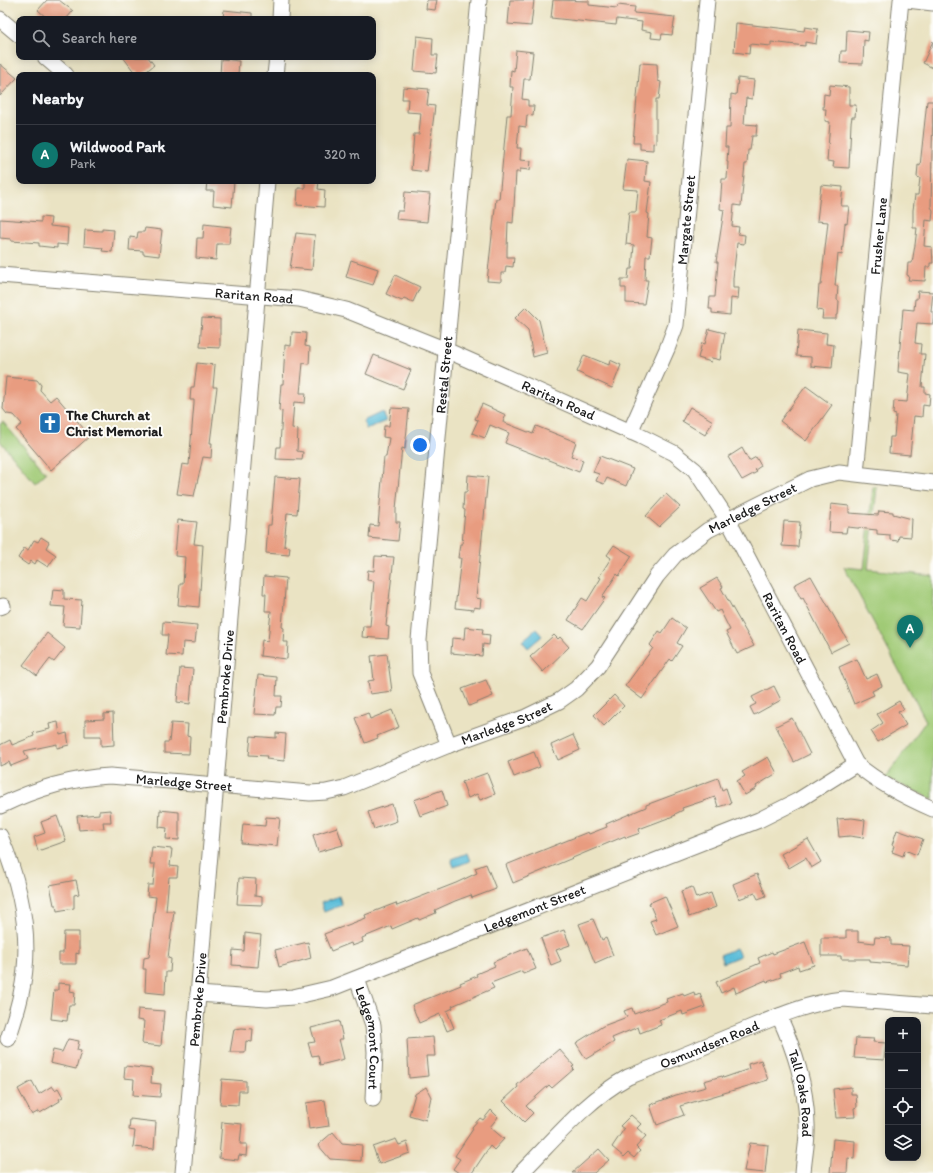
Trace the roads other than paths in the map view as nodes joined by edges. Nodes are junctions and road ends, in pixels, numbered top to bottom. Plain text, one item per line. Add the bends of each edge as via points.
1 (281, 0) edge
2 (479, 0) edge
3 (707, 0) edge
4 (901, 0) edge
5 (907, 0) edge
6 (933, 3) edge
7 (280, 16) edge
8 (0, 19) edge
9 (16, 32) edge
10 (48, 60) edge
11 (277, 60) edge
12 (62, 72) edge
13 (275, 72) edge
14 (267, 184) edge
15 (0, 274) edge
16 (258, 295) junction
17 (446, 350) junction
18 (630, 432) junction
19 (856, 473) junction
20 (933, 483) edge
21 (728, 520) junction
22 (449, 745) junction
23 (856, 764) junction
24 (216, 785) junction
25 (0, 806) edge
26 (933, 809) edge
27 (0, 836) edge
28 (357, 979) junction
29 (198, 994) junction
30 (933, 1006) edge
31 (779, 1016) junction
32 (8, 1039) dead end
33 (373, 1099) dead end
34 (183, 1173) edge
35 (521, 1173) edge
36 (803, 1173) edge

1 - 7 street
2 - 17 street, Restal Street
3 - 18 street, Margate Street via 676,325
4 - 19 street, Frusher Lane
5 - 6 street
8 - 9 street
10 - 12 street
11 - 13 street
14 - 16 street, Pembroke Drive
15 - 16 street, Raritan Road
16 - 17 street, Raritan Road via 299,299 346,310
16 - 24 street, Pembroke Drive
17 - 18 street, Raritan Road
17 - 22 street, Restal Street via 418,656 420,673
18 - 21 street, Raritan Road via 674,452 695,470
19 - 20 street, Marledge Street
19 - 21 street, Marledge Street via 839,472 810,479
21 - 22 street, Marledge Street via 708,530 675,555 657,576 606,656 576,689 560,701 526,717
21 - 23 street, Raritan Road
22 - 24 street, Marledge Street via 344,788 326,792 310,793
23 - 26 street, Raritan Road via 893,790
23 - 28 street, Ledgemont Street via 797,801 759,820
24 - 25 street, Marledge Street via 110,776 90,777 54,784
24 - 29 street, Pembroke Drive
27 - 32 street via 18,884 26,946 21,994
28 - 29 street, Ledgemont Street via 332,988 292,997 267,999
28 - 33 street, Ledgemont Court via 373,1026
29 - 34 street, Pembroke Drive
30 - 31 street, Osmundsen Road via 843,999 815,1004
31 - 35 street, Osmundsen Road via 615,1084 582,1112
31 - 36 street, Tall Oaks Road via 798,1065 805,1095 807,1125

